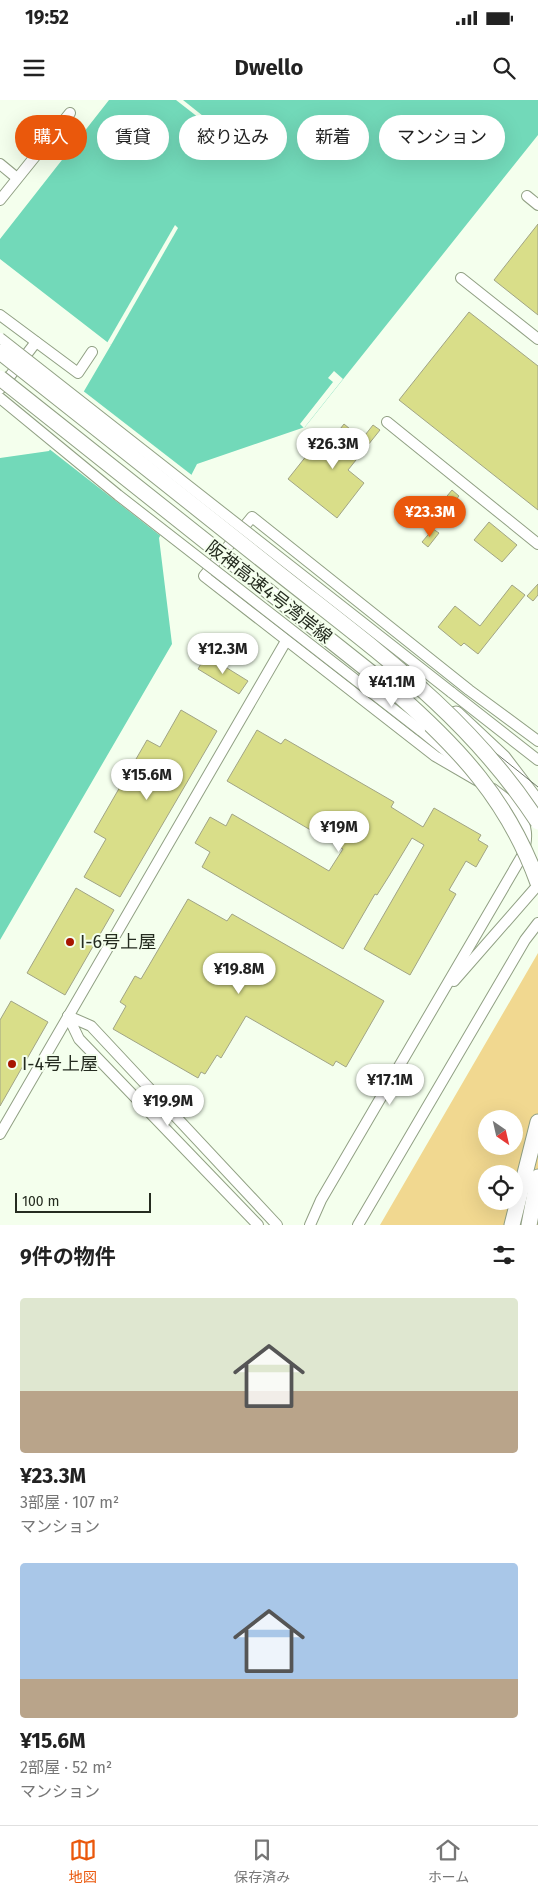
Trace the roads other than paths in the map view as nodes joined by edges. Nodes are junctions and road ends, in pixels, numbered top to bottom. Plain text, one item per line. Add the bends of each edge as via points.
1 (70, 113) dead end
2 (0, 164) edge
3 (17, 178) junction
4 (527, 196) dead end
5 (0, 200) edge
6 (538, 205) edge
7 (461, 278) dead end
8 (0, 315) edge
9 (0, 338) edge
10 (538, 339) edge
11 (36, 342) junction
12 (0, 352) edge
13 (92, 352) dead end
14 (0, 378) edge
15 (0, 389) edge
16 (0, 398) edge
17 (387, 422) dead end
18 (538, 544) edge
19 (286, 641) junction
20 (406, 674) junction
21 (394, 692) junction
22 (538, 741) edge
23 (538, 760) edge
24 (490, 787) junction
25 (538, 804) edge
26 (517, 809) junction
27 (538, 817) edge
28 (538, 822) edge
29 (538, 862) edge
30 (538, 884) edge
31 (538, 923) edge
32 (437, 1000) junction
33 (68, 1016) junction
34 (538, 1122) edge
35 (0, 1134) edge
36 (538, 1177) edge
37 (258, 1225) edge
38 (277, 1225) edge
39 (310, 1225) edge
40 (358, 1225) edge
41 (512, 1225) edge
42 (528, 1225) edge

1 - 3 street
2 - 3 street
3 - 5 street
4 - 6 street
7 - 10 street
8 - 11 street
9 - 23 street, bridge
11 - 13 street via 78,373
11 - 15 street
12 - 20 highway, 阪神高速4号湾岸線, bridge
14 - 21 highway, 阪神高速4号湾岸線, bridge
16 - 24 street, bridge
17 - 18 street
19 - 22 street via 204,576 252,517
19 - 24 street via 434,756
19 - 33 street
20 - 25 highway, 阪神高速4号湾岸線, bridge via 493,747
20 - 28 highway, bridge via 490,756
21 - 29 highway, bridge via 434,723 480,768 515,818
21 - 30 highway, 阪神高速4号湾岸線, bridge via 436,728 475,771 516,832
24 - 26 street
26 - 27 street
26 - 32 street via 528,834 522,856
30 - 32 street
31 - 40 street
32 - 39 street via 321,1200
33 - 35 street
33 - 37 street via 79,1039
33 - 38 street via 91,1026
34 - 41 highway
36 - 42 highway

